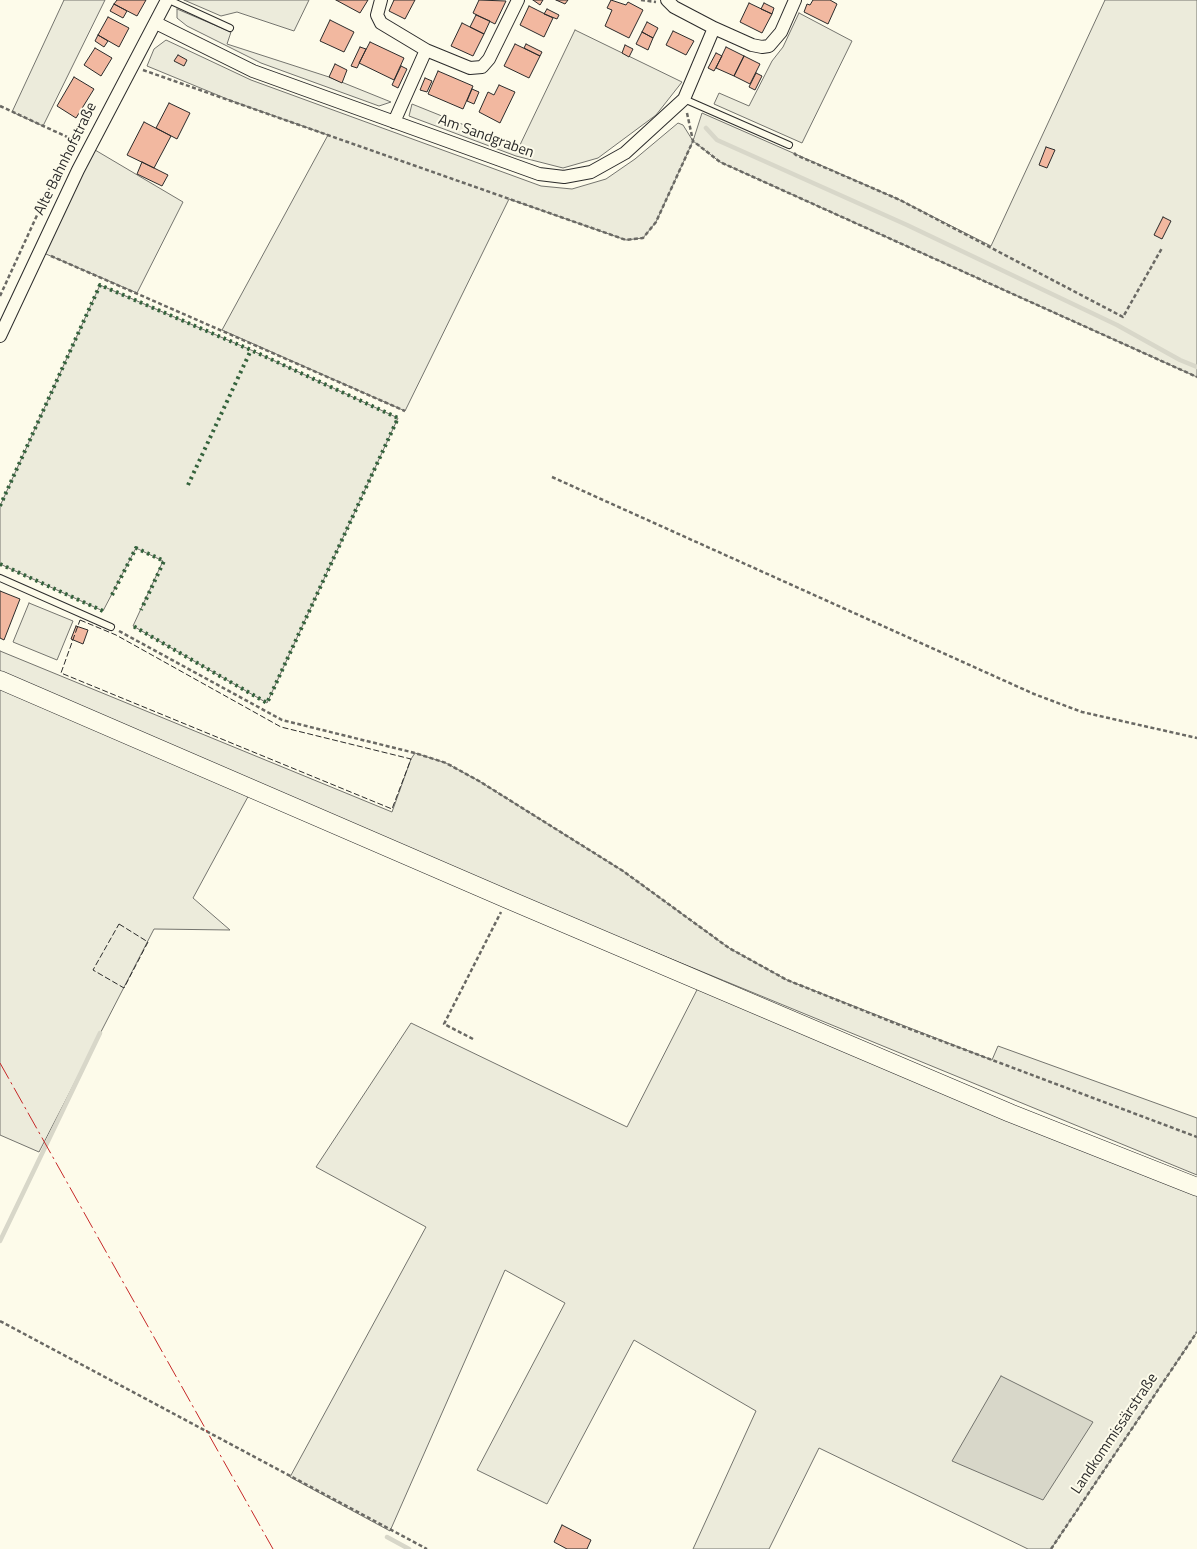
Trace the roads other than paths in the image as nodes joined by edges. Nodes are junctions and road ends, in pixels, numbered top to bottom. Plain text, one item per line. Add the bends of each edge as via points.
1 (168, 0) edge
2 (381, 0) edge
3 (518, 0) edge
4 (667, 0) edge
5 (795, 0) edge
6 (156, 23) junction
7 (230, 28) dead end
8 (714, 28) junction
9 (426, 50) junction
10 (684, 99) junction
11 (394, 122) junction
12 (789, 145) road end
13 (0, 336) edge
14 (0, 578) edge
15 (111, 626) road end
16 (0, 680) edge
17 (1197, 1187) edge

1 - 6 street, Alte Bahnhofstraße
1 - 7 lane
2 - 9 street via 377,15 381,23
3 - 9 street via 482,67 470,68
4 - 8 street
5 - 8 street via 781,32 769,46 752,45
6 - 11 street, Am Sandgraben via 253,70
6 - 13 street, Alte Bahnhofstraße via 90,147
8 - 10 street
9 - 11 street
10 - 11 street, Am Sandgraben via 625,154 591,172 569,177 539,174
10 - 12 lane
14 - 15 lane
16 - 17 street via 1010,1113

